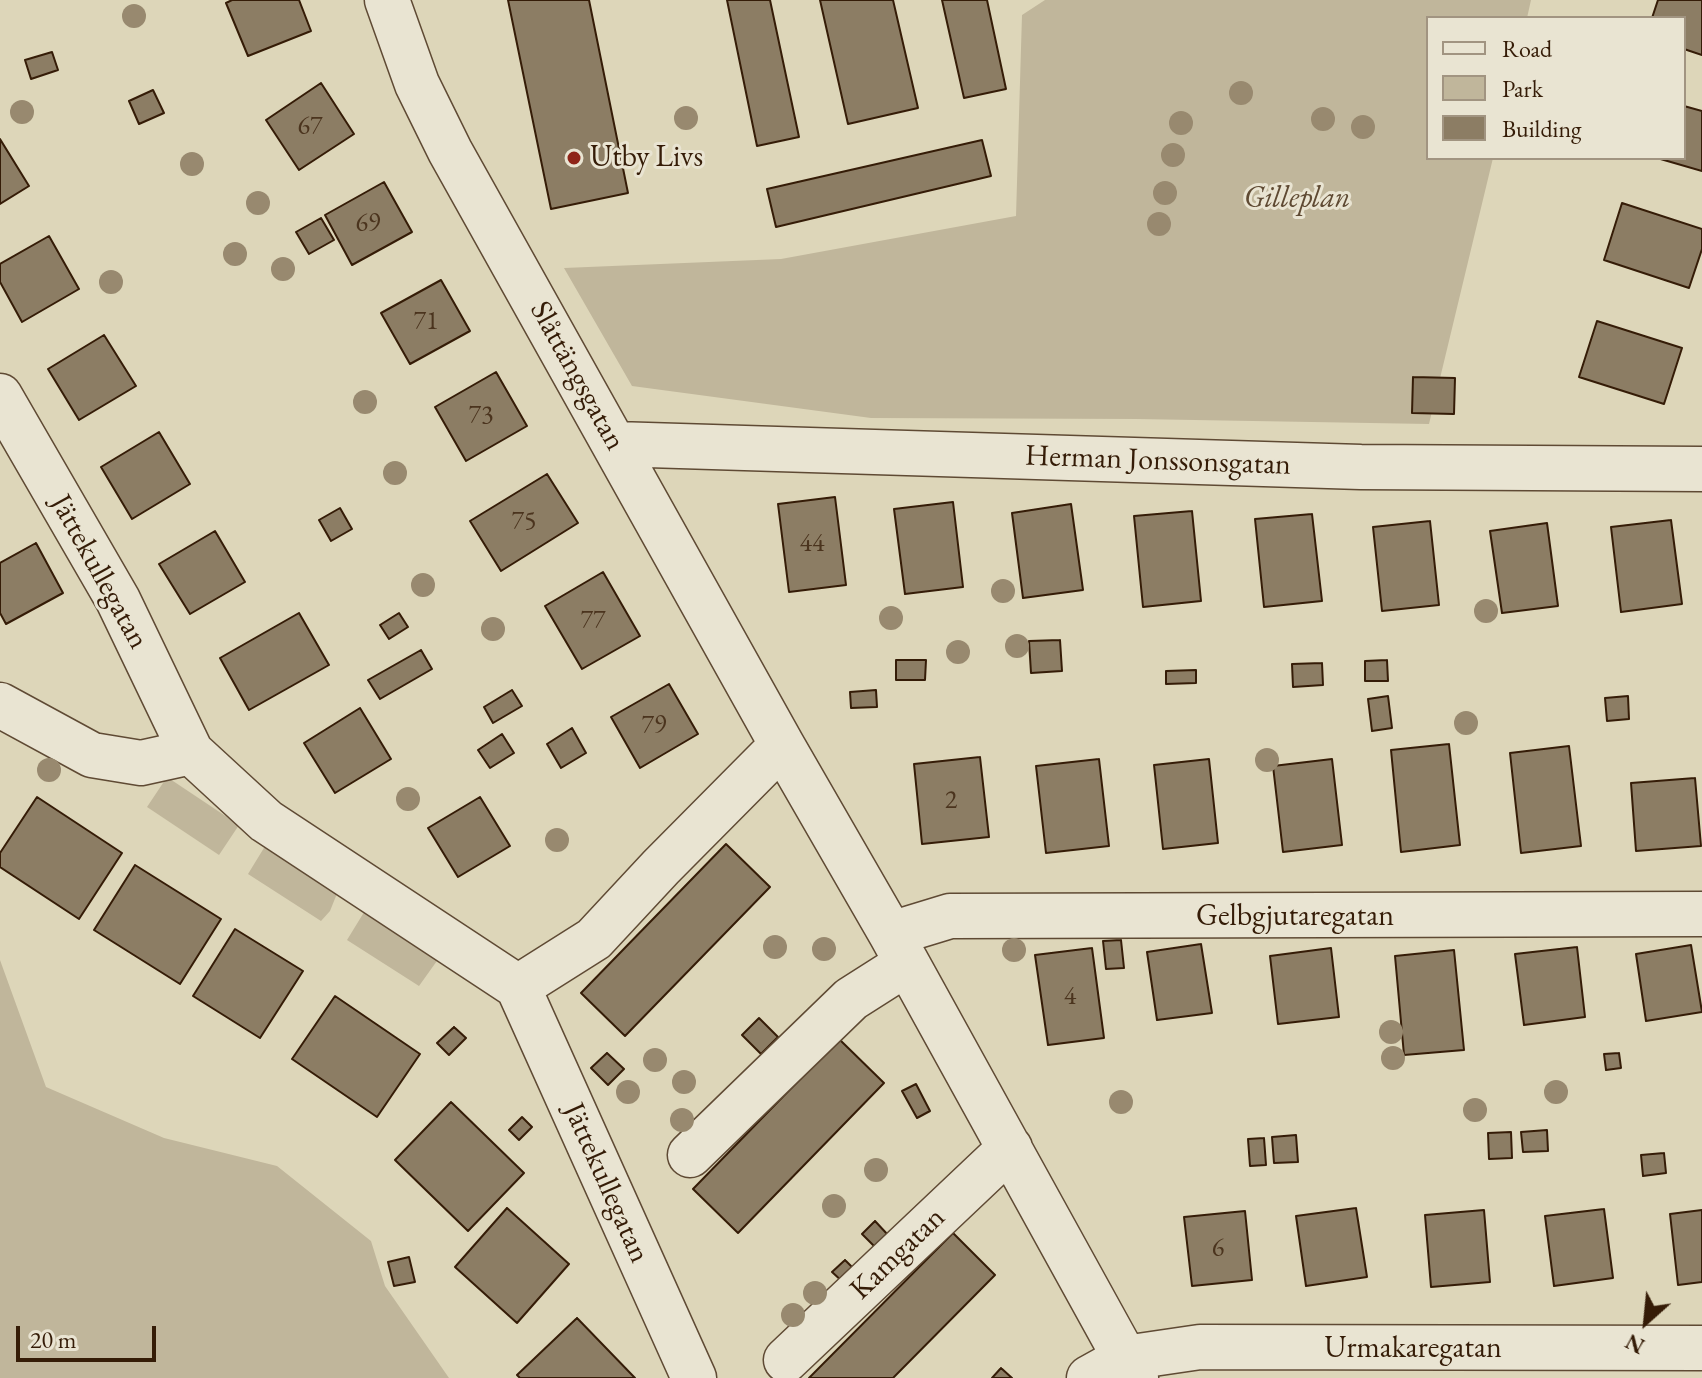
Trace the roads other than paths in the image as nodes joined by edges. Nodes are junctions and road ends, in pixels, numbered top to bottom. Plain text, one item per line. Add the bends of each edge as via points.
1 (387, 0) edge
2 (0, 396) edge
3 (615, 444) junction
4 (1702, 469) edge
5 (0, 705) edge
6 (782, 745) junction
7 (191, 752) junction
8 (1702, 914) edge
9 (898, 949) junction
10 (518, 987) junction
11 (1010, 1148) junction
12 (690, 1155) dead end
13 (1702, 1348) edge
14 (786, 1360) dead end
15 (1116, 1371) edge
16 (694, 1378) edge

1 - 3 street, Slåttängsgatan via 417,84 450,151
2 - 7 street, Jättekullegatan via 118,600
3 - 4 street, Herman Jonssonsgatan via 1361,467
3 - 6 street, Slåttängsgatan
5 - 7 street via 92,755 141,763
6 - 9 street
6 - 10 street via 594,939
7 - 10 street, Jättekullegatan via 266,821
8 - 9 street, Gelbgjutaregatan via 950,916
9 - 11 street
9 - 12 street
10 - 16 street, Jättekullegatan
11 - 14 street, Kamgatan
11 - 15 street
13 - 15 street, Urmakaregatan via 1200,1347

